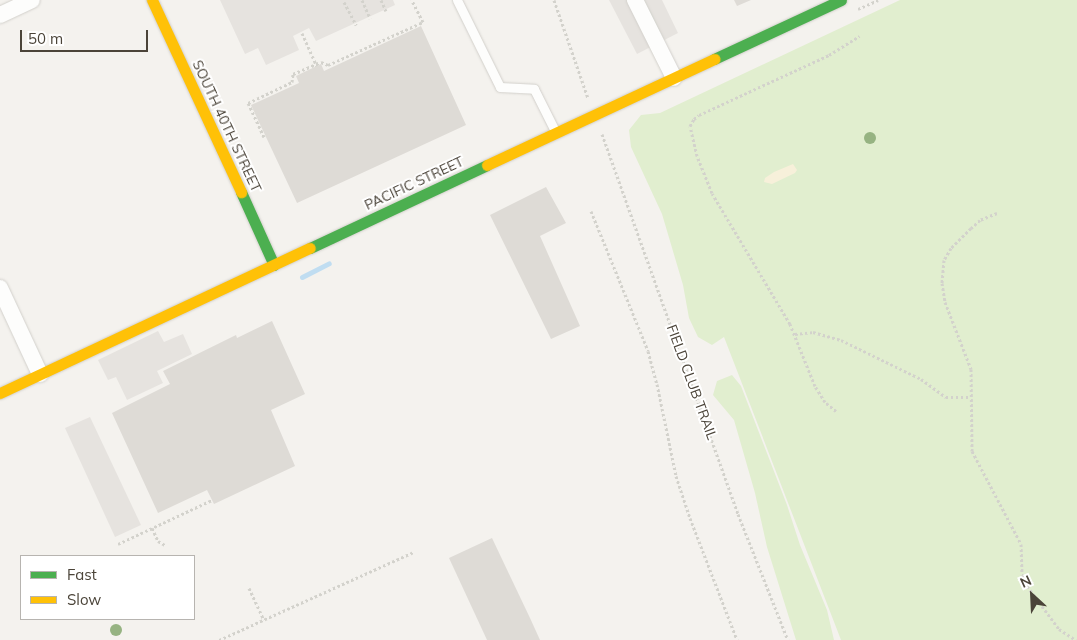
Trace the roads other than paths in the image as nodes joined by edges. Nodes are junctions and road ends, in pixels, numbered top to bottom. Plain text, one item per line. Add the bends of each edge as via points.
1 (32, 0) edge
2 (152, 0) edge
3 (457, 0) edge
4 (635, 0) edge
5 (838, 1) edge
6 (0, 15) edge
7 (674, 78) junction
8 (557, 133) junction
9 (274, 265) junction
10 (0, 288) edge
11 (40, 374) junction
12 (0, 393) edge

1 - 6 street
2 - 9 street, SOUTH 40TH STREET
3 - 8 lane via 500,87 534,90
4 - 7 street
5 - 7 street, PACIFIC STREET
7 - 8 street, PACIFIC STREET
8 - 9 street, PACIFIC STREET
9 - 11 street, PACIFIC STREET
10 - 11 street
11 - 12 street, PACIFIC STREET

